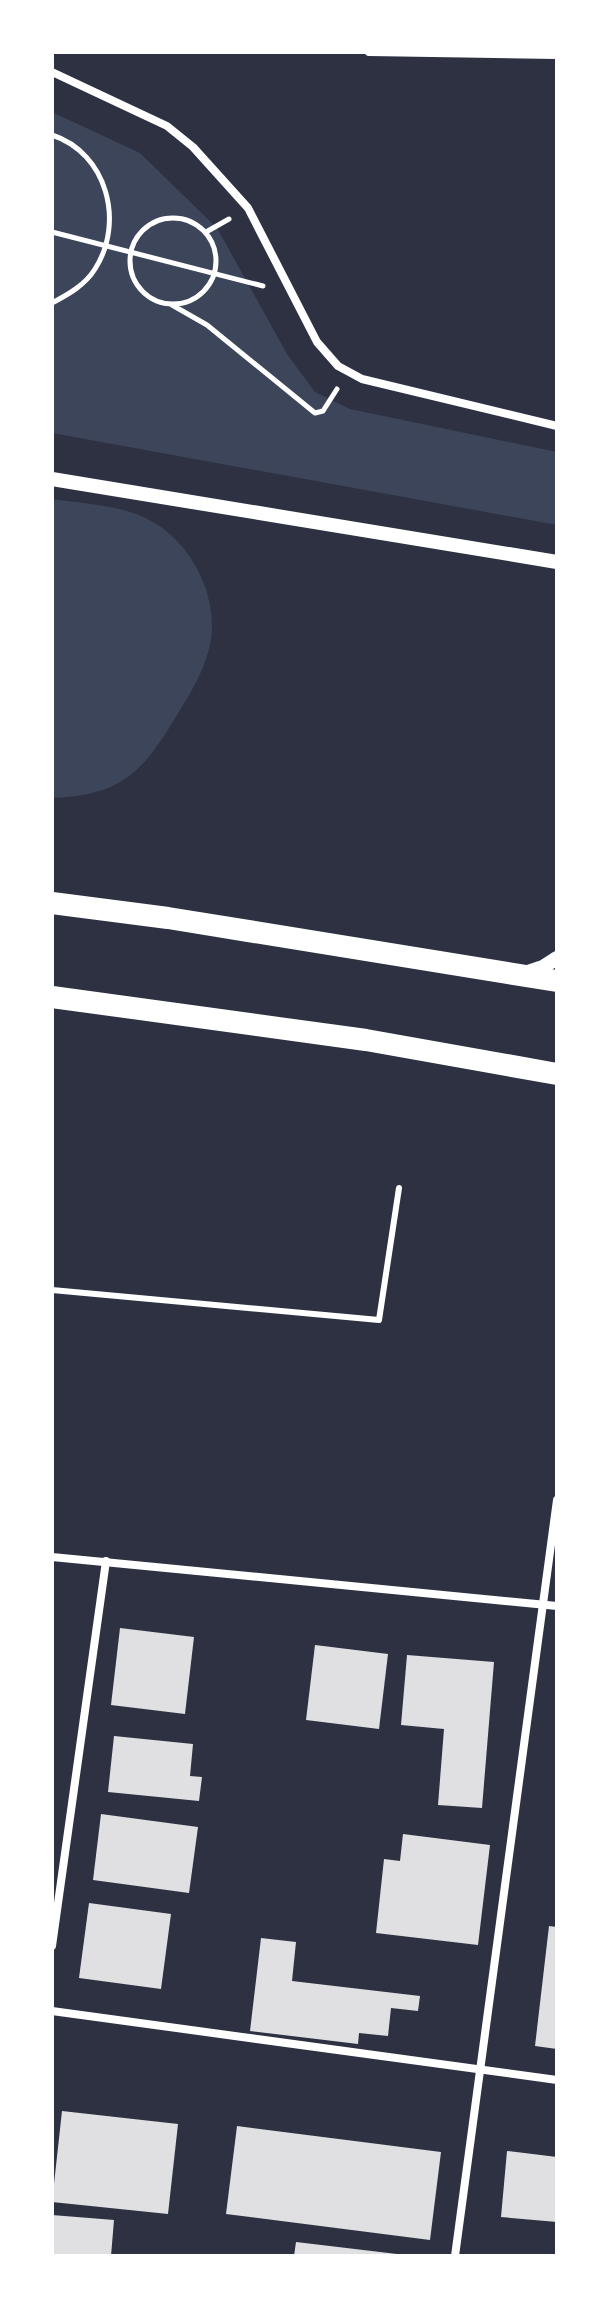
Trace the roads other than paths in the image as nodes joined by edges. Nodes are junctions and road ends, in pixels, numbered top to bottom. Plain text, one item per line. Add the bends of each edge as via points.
1 (369, 52) edge
2 (557, 55) edge
3 (52, 72) edge
4 (557, 426) edge
5 (52, 479) edge
6 (557, 562) edge
7 (52, 903) edge
8 (557, 958) edge
9 (517, 975) junction
10 (557, 981) edge
11 (52, 997) edge
12 (557, 1074) edge
13 (399, 1188) dead end
14 (52, 1290) edge
15 (557, 1500) edge
16 (52, 1557) edge
17 (106, 1561) junction
18 (544, 1605) junction
19 (557, 1606) edge
20 (52, 1946) edge
21 (52, 2011) edge
22 (478, 2067) junction
23 (557, 2080) edge
24 (455, 2256) edge

1 - 2 street
3 - 4 street via 167,126 193,147 248,208 317,342 338,366 378,383
5 - 6 street
7 - 9 highway
8 - 9 street
9 - 10 highway
11 - 12 highway via 366,1040
13 - 14 lane via 379,1320
15 - 18 street
16 - 17 street
17 - 18 street
17 - 20 street
18 - 19 street
18 - 22 street
21 - 22 street
22 - 23 street
22 - 24 street

